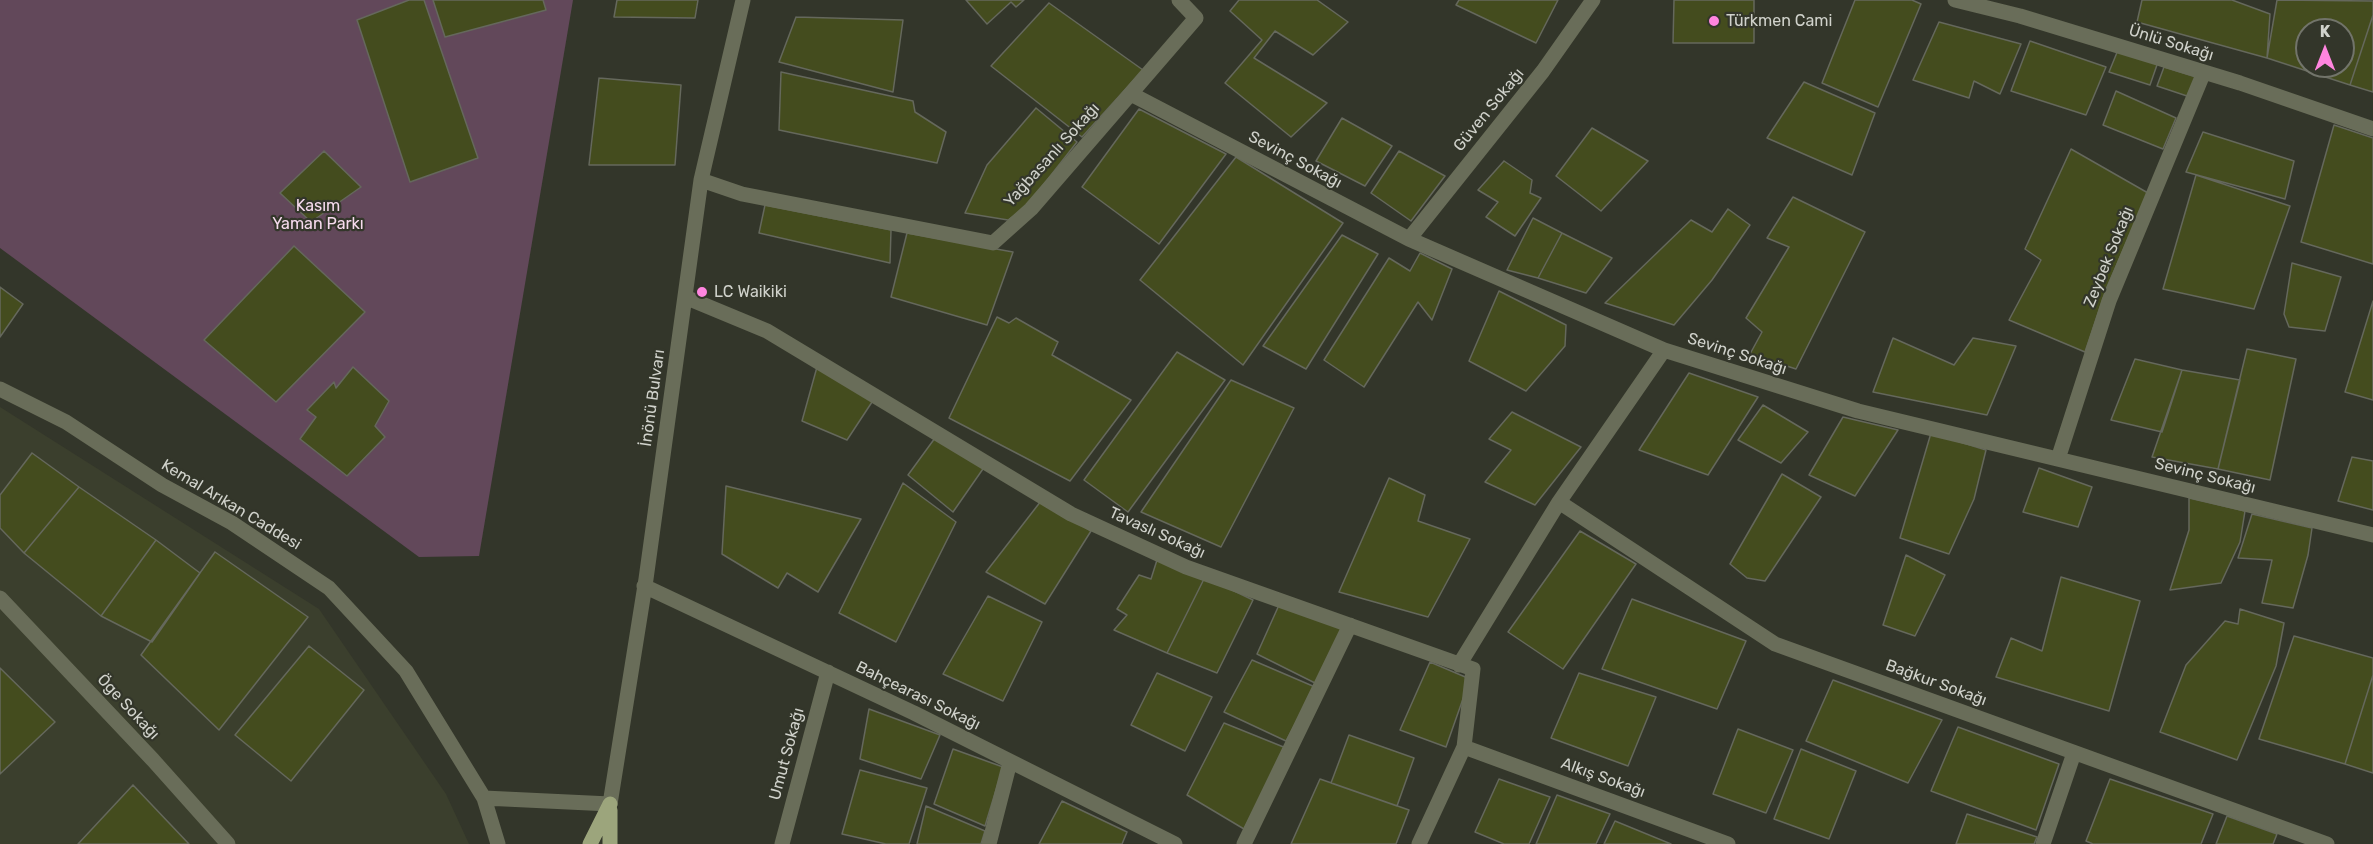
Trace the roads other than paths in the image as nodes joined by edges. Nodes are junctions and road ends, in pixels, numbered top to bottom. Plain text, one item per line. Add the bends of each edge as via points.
1 (742, 0) edge
2 (1179, 0) edge
3 (1593, 0) edge
4 (1955, 0) edge
5 (2204, 72) junction
6 (1131, 94) junction
7 (2373, 129) edge
8 (701, 180) junction
9 (1409, 239) junction
10 (685, 297) junction
11 (1664, 350) junction
12 (3, 394) edge
13 (2058, 459) junction
14 (1559, 502) junction
15 (2373, 535) edge
16 (644, 586) junction
17 (0, 598) edge
18 (1350, 625) junction
19 (1459, 665) junction
20 (828, 672) junction
21 (1464, 747) junction
22 (2074, 753) junction
23 (1010, 762) junction
24 (484, 798) junction
25 (610, 804) junction
26 (228, 844) edge
27 (498, 844) edge
28 (590, 844) edge
29 (610, 844) edge
30 (782, 844) edge
31 (989, 844) edge
32 (1175, 844) edge
33 (1244, 844) edge
34 (1419, 844) edge
35 (1728, 844) edge
36 (2043, 844) edge
37 (2327, 844) edge

1 - 8 street, İnönü Bulvarı
2 - 6 street, Yağbasanlı Sokağı via 1196,18
3 - 9 street, Güven Sokağı via 1543,71
4 - 5 street, Ünlü Sokağı
5 - 7 street, Ünlü Sokağı
5 - 13 street, Zeybek Sokağı via 2109,301
6 - 8 street, Yağbasanlı Sokağı via 1031,209 993,243 742,194
6 - 9 street, Sevinç Sokağı
8 - 10 street, İnönü Bulvarı
9 - 11 street, Sevinç Sokağı
10 - 16 street, İnönü Bulvarı
10 - 18 street, Tavaslı Sokağı via 767,331 1071,514 1186,567
11 - 13 street, Sevinç Sokağı via 1858,411
11 - 14 street
12 - 24 street, Kemal Arıkan Caddesi via 66,422 162,485 232,523 329,588 406,671
13 - 15 street, Sevinç Sokağı
14 - 19 street
14 - 22 street, Bağkur Sokağı via 1774,644
16 - 20 street, Bahçearası Sokağı
16 - 25 street, İnönü Bulvarı
17 - 26 street, Öge Sokağı
18 - 19 street, Tavaslı Sokağı
18 - 33 street
19 - 21 street via 1473,669
20 - 23 street, Bahçearası Sokağı
20 - 30 street, Umut Sokağı
21 - 34 street
21 - 35 street, Alkış Sokağı
22 - 36 street
22 - 37 street, Bağkur Sokağı
23 - 31 street
23 - 32 street, Bahçearası Sokağı
24 - 25 street
24 - 27 street, Kemal Arıkan Caddesi
25 - 28 main road, İnönü Bulvarı
25 - 29 main road, İnönü Bulvarı

